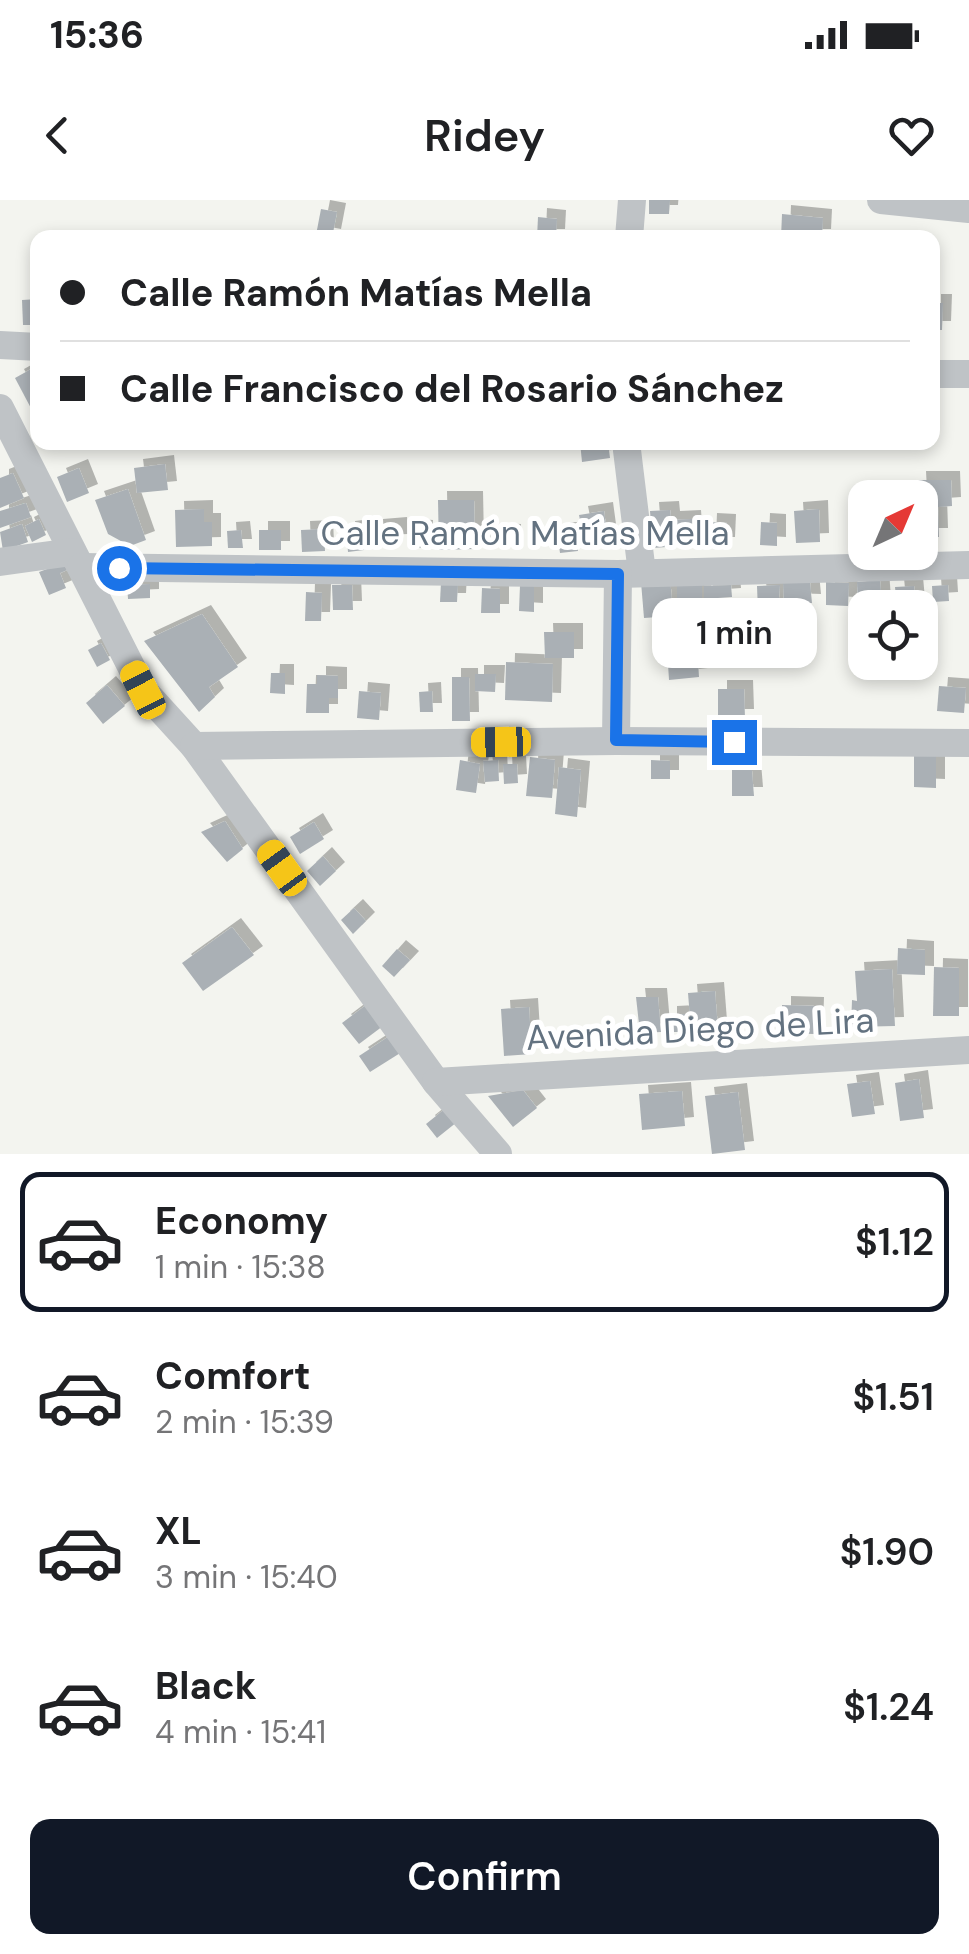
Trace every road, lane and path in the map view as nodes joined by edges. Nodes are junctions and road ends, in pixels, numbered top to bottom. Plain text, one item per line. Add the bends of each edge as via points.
1 (632, 200) edge
2 (881, 200) edge
3 (969, 210) edge
4 (630, 230) edge
5 (0, 345) edge
6 (30, 347) edge
7 (940, 374) edge
8 (969, 374) edge
9 (0, 408) edge
10 (626, 450) edge
11 (76, 560) junction
12 (0, 562) edge
13 (969, 565) edge
14 (630, 574) junction
15 (616, 740) junction
16 (969, 744) edge
17 (194, 746) junction
18 (969, 1050) edge
19 (436, 1082) junction
20 (498, 1154) edge

1 - 4 street
2 - 3 street
5 - 6 street
7 - 8 street
9 - 11 street
10 - 14 street
11 - 12 street, Calle Ramón Matías Mella
11 - 14 street, Calle Ramón Matías Mella
11 - 17 street via 143,690
13 - 14 street, Calle Ramón Matías Mella
14 - 15 street
15 - 16 street
15 - 17 street
17 - 19 street
18 - 19 street, Avenida Diego de Lira
19 - 20 street

